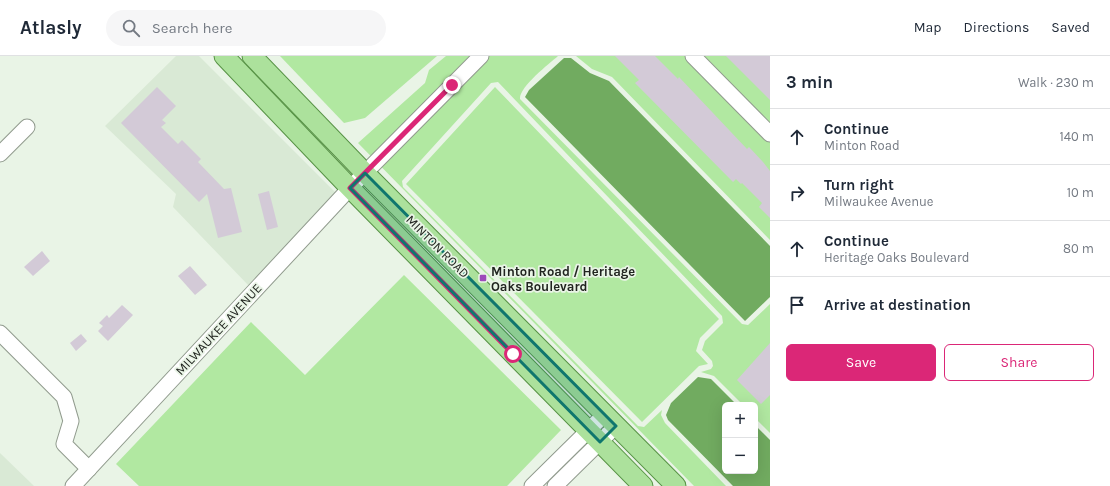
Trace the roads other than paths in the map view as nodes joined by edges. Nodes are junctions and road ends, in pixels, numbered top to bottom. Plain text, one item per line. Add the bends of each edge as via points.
1 (224, 56) edge
2 (252, 56) edge
3 (481, 56) edge
4 (693, 56) edge
5 (27, 127) dead end
6 (770, 134) edge
7 (0, 154) edge
8 (365, 173) junction
9 (350, 188) junction
10 (0, 333) edge
11 (610, 420) junction
12 (594, 436) junction
13 (89, 469) junction
14 (548, 470) junction
15 (557, 484) edge
16 (73, 486) edge
17 (532, 486) edge
18 (644, 486) edge
19 (676, 486) edge

1 - 9 main road, MINTON ROAD
2 - 8 main road, MINTON ROAD
3 - 8 street, MILWAUKEE AVENUE
4 - 6 street
5 - 7 street
8 - 9 street, MILWAUKEE AVENUE
8 - 11 main road, MINTON ROAD
9 - 12 main road, MINTON ROAD
9 - 13 street, MILWAUKEE AVENUE
10 - 13 street via 64,396 71,421 64,444
11 - 12 street
11 - 19 main road, MINTON ROAD
12 - 14 street
12 - 15 street
12 - 18 main road, MINTON ROAD
13 - 16 street, MILWAUKEE AVENUE
14 - 15 street
14 - 17 street

